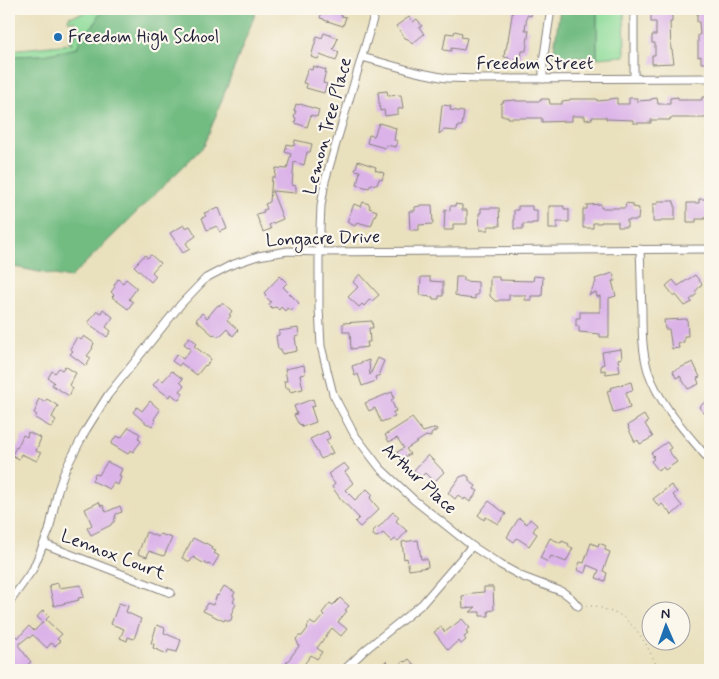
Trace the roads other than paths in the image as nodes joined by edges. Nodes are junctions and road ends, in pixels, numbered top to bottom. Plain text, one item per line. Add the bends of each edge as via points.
1 (376, 9) edge
2 (551, 9) edge
3 (634, 9) edge
4 (362, 58) junction
5 (634, 78) junction
6 (710, 78) edge
7 (543, 79) junction
8 (640, 249) junction
9 (710, 249) edge
10 (319, 252) junction
11 (710, 461) edge
12 (44, 544) junction
13 (472, 546) junction
14 (171, 593) dead end
15 (9, 603) edge
16 (578, 606) road end
17 (344, 670) edge

1 - 4 street, Lemon Tree Place
2 - 7 street
3 - 5 street
4 - 7 street, Freedom Street via 446,78
4 - 10 street, Lemon Tree Place via 325,181
5 - 6 street, Freedom Street
5 - 7 street, Freedom Street
8 - 9 street, Longacre Drive
8 - 10 street, Longacre Drive
8 - 11 street via 642,337 648,371 674,418
10 - 12 street, Longacre Drive via 266,254 231,264 206,278 181,304 108,396 86,430 65,470
10 - 13 street, Arthur Place via 321,346 332,394 354,434 380,468
12 - 14 street, Lennox Court
12 - 15 street, Longacre Drive via 33,569
13 - 16 street, Arthur Place via 501,566 562,592
13 - 17 street via 422,604

